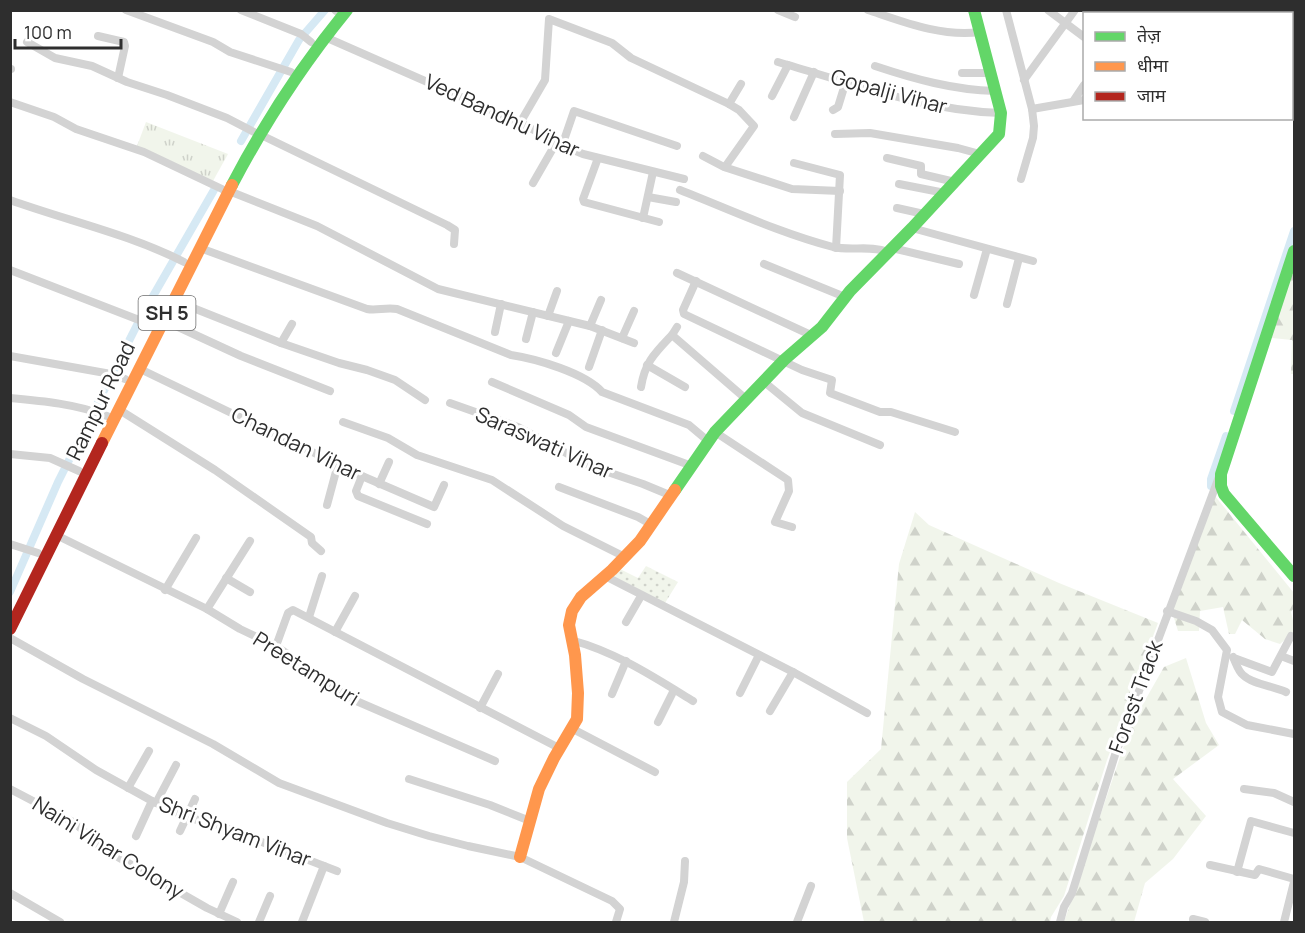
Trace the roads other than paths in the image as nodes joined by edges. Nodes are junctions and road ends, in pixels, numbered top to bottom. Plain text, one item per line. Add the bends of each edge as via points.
1 (126, 10) edge
2 (241, 10) edge
3 (346, 10) edge
4 (778, 10) edge
5 (868, 10) edge
6 (974, 10) edge
7 (1006, 10) edge
8 (1048, 10) edge
9 (1075, 10) edge
10 (336, 11) edge
11 (795, 17) dead end
12 (1066, 23) junction
13 (980, 32) junction
14 (99, 36) dead end
15 (1083, 36) edge
16 (325, 37) junction
17 (306, 38) junction
18 (27, 42) dead end
19 (778, 62) dead end
20 (788, 65) junction
21 (875, 66) dead end
22 (286, 70) junction
23 (814, 72) junction
24 (962, 73) dead end
25 (991, 73) junction
26 (118, 78) junction
27 (1024, 80) junction
28 (846, 81) junction
29 (741, 84) dead end
30 (1083, 86) edge
31 (995, 91) junction
32 (772, 96) dead end
33 (1074, 100) junction
34 (1083, 100) edge
35 (10, 102) edge
36 (729, 104) junction
37 (1032, 109) junction
38 (833, 110) dead end
39 (1001, 113) junction
40 (794, 117) dead end
41 (519, 123) junction
42 (252, 131) junction
43 (835, 134) dead end
44 (559, 144) junction
45 (677, 146) dead end
46 (980, 154) junction
47 (703, 156) dead end
48 (598, 158) junction
49 (887, 158) dead end
50 (794, 163) dead end
51 (725, 167) junction
52 (653, 172) junction
53 (684, 179) dead end
54 (1021, 179) dead end
55 (955, 182) junction
56 (533, 183) dead end
57 (899, 184) dead end
58 (225, 190) junction
59 (680, 190) dead end
60 (840, 191) junction
61 (945, 193) junction
62 (648, 197) junction
63 (10, 200) edge
64 (676, 202) dead end
65 (897, 208) dead end
66 (924, 214) junction
67 (643, 218) junction
68 (659, 222) dead end
69 (912, 228) junction
70 (454, 244) dead end
71 (200, 248) junction
72 (836, 248) junction
73 (987, 249) junction
74 (890, 250) junction
75 (1294, 251) edge
76 (1019, 258) junction
77 (178, 259) junction
78 (1033, 261) dead end
79 (764, 264) dead end
80 (959, 264) dead end
81 (10, 270) edge
82 (677, 273) dead end
83 (696, 281) junction
84 (557, 291) dead end
85 (974, 295) dead end
86 (845, 297) junction
87 (173, 300) junction
88 (600, 300) dead end
89 (501, 304) junction
90 (1007, 304) dead end
91 (634, 311) dead end
92 (533, 312) junction
93 (548, 316) junction
94 (148, 321) junction
95 (570, 321) junction
96 (292, 324) dead end
97 (590, 326) junction
98 (602, 330) junction
99 (495, 332) dead end
100 (813, 336) junction
101 (622, 338) junction
102 (526, 339) dead end
103 (281, 343) junction
104 (634, 343) dead end
105 (556, 353) dead end
106 (10, 356) edge
107 (784, 360) junction
108 (647, 365) junction
109 (589, 367) dead end
110 (138, 368) junction
111 (118, 376) junction
112 (763, 381) junction
113 (492, 382) dead end
114 (641, 387) dead end
115 (686, 387) dead end
116 (330, 391) dead end
117 (10, 398) edge
118 (746, 399) junction
119 (425, 400) dead end
120 (450, 403) dead end
121 (118, 409) junction
122 (98, 412) junction
123 (343, 422) dead end
124 (955, 432) dead end
125 (711, 437) junction
126 (97, 444) junction
127 (880, 445) dead end
128 (10, 454) edge
129 (389, 462) dead end
130 (338, 464) junction
131 (692, 466) junction
132 (71, 468) junction
133 (1221, 474) junction
134 (362, 476) junction
135 (379, 484) junction
136 (444, 485) dead end
137 (558, 487) dead end
138 (672, 496) junction
139 (327, 505) dead end
140 (427, 524) dead end
141 (652, 525) junction
142 (792, 527) dead end
143 (56, 535) junction
144 (196, 538) dead end
145 (250, 541) dead end
146 (10, 544) edge
147 (32, 551) junction
148 (321, 551) dead end
149 (625, 558) junction
150 (322, 576) dead end
151 (605, 576) junction
152 (1294, 576) edge
153 (226, 578) junction
154 (165, 591) junction
155 (250, 592) dead end
156 (355, 596) dead end
157 (640, 596) junction
158 (207, 609) junction
159 (10, 610) edge
160 (1167, 612) junction
161 (309, 617) junction
162 (626, 622) dead end
163 (10, 629) edge
164 (335, 632) junction
165 (1291, 636) dead end
166 (10, 638) edge
167 (572, 640) junction
168 (276, 646) junction
169 (1227, 650) junction
170 (759, 655) junction
171 (1281, 656) junction
172 (1234, 658) junction
173 (627, 662) junction
174 (1294, 662) edge
175 (793, 672) junction
176 (498, 674) dead end
177 (674, 690) junction
178 (1286, 692) dead end
179 (740, 693) dead end
180 (612, 694) dead end
181 (693, 701) dead end
182 (480, 708) junction
183 (770, 711) dead end
184 (867, 714) dead end
185 (10, 718) edge
186 (658, 722) dead end
187 (571, 728) junction
188 (1294, 734) edge
189 (559, 748) junction
190 (148, 751) dead end
191 (495, 761) dead end
192 (176, 765) dead end
193 (655, 772) dead end
194 (409, 779) dead end
195 (128, 788) junction
196 (10, 789) edge
197 (1244, 789) dead end
198 (195, 799) dead end
199 (154, 802) junction
200 (1294, 802) edge
201 (186, 817) junction
202 (530, 821) junction
203 (180, 831) dead end
204 (1294, 833) edge
205 (136, 836) dead end
206 (520, 857) junction
207 (685, 861) dead end
208 (1210, 865) dead end
209 (324, 866) junction
210 (337, 871) dead end
211 (1237, 872) junction
212 (1294, 881) edge
213 (233, 882) dead end
214 (812, 886) dead end
215 (10, 893) edge
216 (270, 896) dead end
217 (219, 914) junction
218 (1193, 919) dead end
219 (60, 922) edge
220 (237, 922) edge
221 (259, 922) edge
222 (302, 922) edge
223 (616, 922) edge
224 (674, 922) edge
225 (797, 922) edge
226 (1060, 922) edge
227 (1205, 922) edge
228 (1284, 922) edge

1 - 22 street
2 - 17 street
3 - 16 main road, Rampur Road / SH 5
4 - 11 street
5 - 13 street via 951,34
6 - 13 main road
7 - 27 street
8 - 12 street
9 - 12 street
10 - 17 main road
12 - 15 street
12 - 27 street
13 - 25 main road
14 - 26 street via 124,42
16 - 41 street, Ved Bandhu Vihar
16 - 42 main road, Rampur Road / SH 5
17 - 22 main road
18 - 26 street via 55,58 92,66
19 - 20 street, Gopalji Vihar
20 - 23 street, Gopalji Vihar
20 - 32 street
21 - 31 street via 915,79
22 - 42 main road
23 - 28 street, Gopalji Vihar
23 - 40 street
24 - 25 street
25 - 31 main road
26 - 42 street
27 - 37 street
28 - 38 street via 838,107
28 - 39 street, Gopalji Vihar via 872,91 952,109
29 - 36 street
30 - 33 street
31 - 39 main road
33 - 34 street
33 - 37 street
35 - 58 street via 144,152
36 - 41 street via 631,58 612,43 549,20 545,80
36 - 51 street via 754,125
37 - 54 street via 1033,138
39 - 46 main road via 999,134
41 - 44 street, Ved Bandhu Vihar
42 - 58 main road, Rampur Road / SH 5
42 - 70 street via 447,225 455,230
43 - 46 street via 870,133
44 - 45 street via 574,111
44 - 48 street, Ved Bandhu Vihar
44 - 56 street
46 - 55 main road
47 - 51 street
48 - 52 street, Ved Bandhu Vihar
48 - 67 street via 583,201
49 - 55 street via 921,166 921,174
50 - 60 street via 840,175
51 - 60 street via 792,189
52 - 53 street, Ved Bandhu Vihar
52 - 62 street
55 - 61 main road
57 - 61 street
58 - 71 main road, Rampur Road / SH 5
58 - 77 main road
58 - 89 street via 317,226 438,289
59 - 72 street via 792,235
60 - 72 street
61 - 66 main road
62 - 64 street
62 - 67 street
63 - 77 street
65 - 66 street
66 - 69 main road
67 - 68 street
69 - 73 street
69 - 74 main road
71 - 87 main road, Rampur Road / SH 5
71 - 125 street via 367,309 397,309 594,383 602,392
72 - 74 street
73 - 76 street
73 - 85 street
74 - 80 street
74 - 86 main road
75 - 133 main road
76 - 78 street
76 - 90 street
77 - 94 main road
79 - 86 street
81 - 94 street
82 - 83 street
83 - 100 street
83 - 107 street via 684,314
84 - 93 street
86 - 100 main road
87 - 94 main road, Rampur Road / SH 5
87 - 103 street
88 - 97 street
89 - 92 street
89 - 99 street
91 - 101 street
92 - 93 street
92 - 102 street
93 - 95 street
94 - 110 main road, Rampur Road / SH 5
94 - 111 main road
94 - 116 street
95 - 97 street
95 - 105 street
96 - 103 street
97 - 98 street
98 - 101 street
98 - 109 street
100 - 107 main road
101 - 104 street
103 - 119 street via 395,380
106 - 111 street
107 - 112 main road
107 - 124 street via 832,380 830,393 880,412 891,411
108 - 114 street
108 - 115 street
108 - 118 street via 674,331
110 - 121 main road, Rampur Road / SH 5
110 - 130 street, Chandan Vihar
111 - 122 main road
112 - 118 main road
112 - 127 street via 802,413
113 - 131 street via 569,415 586,428
117 - 122 street
118 - 125 main road
120 - 138 street, Saraswati Vihar via 518,427 590,466
121 - 126 main road, Rampur Road / SH 5
121 - 148 street via 311,537
122 - 126 main road
123 - 149 street via 388,438 417,455 492,480 563,526
125 - 131 main road
125 - 142 street via 788,480 789,491 776,522
126 - 132 main road
126 - 143 main road, Rampur Road / SH 5
128 - 132 street via 51,458
129 - 135 street
130 - 134 street, Chandan Vihar
130 - 139 street
131 - 138 main road
132 - 147 main road
133 - 152 main road via 1224,494
133 - 160 street, Forest Track
134 - 135 street, Chandan Vihar
134 - 140 street via 358,496
135 - 136 street, Chandan Vihar via 434,507
137 - 141 street
138 - 141 main road
141 - 149 main road
143 - 154 street, Preetampuri
143 - 163 main road, Rampur Road / SH 5
144 - 154 street
145 - 153 street
146 - 147 street
147 - 159 main road
149 - 151 main road
150 - 161 street
151 - 157 street
151 - 167 main road via 572,610
153 - 155 street
153 - 158 street
154 - 158 street, Preetampuri
156 - 164 street
157 - 162 street
157 - 170 street
158 - 168 street, Preetampuri
160 - 169 street via 1212,630
160 - 226 street, Forest Track
161 - 164 street
161 - 168 street via 290,611
164 - 182 street
165 - 171 street
166 - 206 street via 213,744 279,783 418,832
167 - 173 street
167 - 187 main road via 578,709
168 - 191 street, Preetampuri via 295,664 354,700
169 - 172 street
169 - 188 street via 1218,697 1222,712 1247,725
170 - 175 street
170 - 179 street
171 - 172 street via 1272,672
171 - 174 street
172 - 178 street via 1242,675
173 - 177 street
173 - 180 street
175 - 183 street
175 - 184 street
176 - 182 street
177 - 181 street
177 - 186 street
182 - 189 street
185 - 195 street, Shri Shyam Vihar
187 - 189 main road
187 - 193 street
189 - 202 main road via 539,789
190 - 195 street
192 - 199 street
194 - 202 street
195 - 199 street, Shri Shyam Vihar
196 - 217 street, Naini Vihar Colony via 75,824 102,848
197 - 200 street via 1274,793
198 - 201 street
199 - 201 street, Shri Shyam Vihar
199 - 205 street
201 - 203 street
201 - 209 street, Shri Shyam Vihar via 218,825
202 - 206 main road
204 - 211 street via 1251,820
206 - 223 street via 612,901 620,909
207 - 224 street
208 - 211 street
209 - 210 street, Shri Shyam Vihar
209 - 222 street
211 - 212 street via 1255,874 1259,869
212 - 228 street
213 - 217 street
214 - 225 street
215 - 219 street
216 - 221 street
217 - 220 street, Naini Vihar Colony
218 - 227 street

